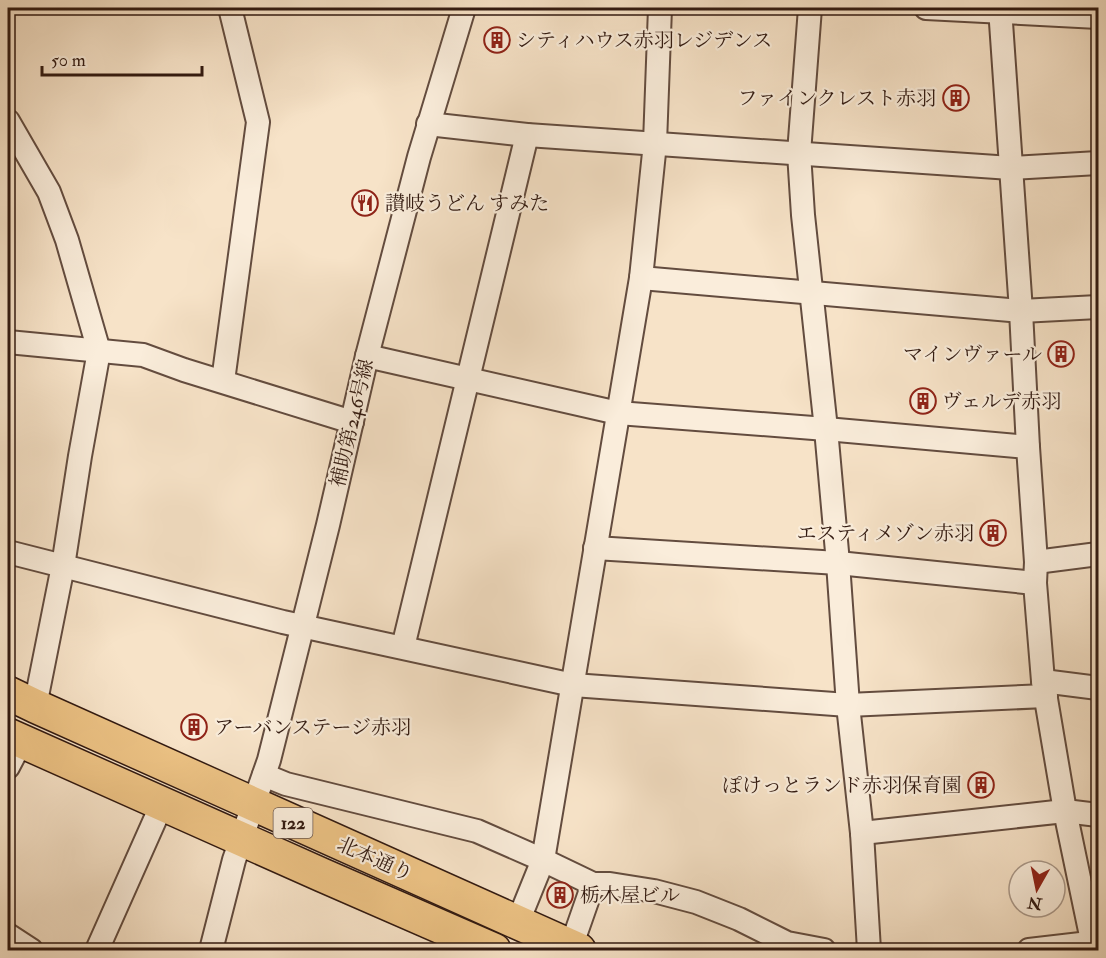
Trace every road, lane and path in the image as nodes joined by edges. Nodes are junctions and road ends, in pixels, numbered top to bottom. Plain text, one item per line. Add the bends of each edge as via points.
1 (230, 8) edge
2 (464, 8) edge
3 (660, 8) edge
4 (810, 8) edge
5 (926, 8) edge
6 (1000, 9) edge
7 (1098, 17) edge
8 (8, 121) edge
9 (428, 124) junction
10 (527, 135) junction
11 (656, 143) junction
12 (798, 153) junction
13 (1098, 163) edge
14 (1011, 168) junction
15 (641, 278) junction
16 (812, 293) junction
17 (1098, 307) edge
18 (1021, 311) junction
19 (8, 342) edge
20 (99, 351) junction
21 (367, 356) junction
22 (467, 379) junction
23 (223, 381) junction
24 (618, 413) junction
25 (352, 422) junction
26 (826, 429) junction
27 (1028, 447) junction
28 (595, 548) junction
29 (8, 552) edge
30 (1098, 554) edge
31 (838, 563) junction
32 (63, 566) junction
33 (1036, 572) junction
34 (302, 625) junction
35 (403, 647) junction
36 (573, 685) junction
37 (1098, 688) edge
38 (1044, 689) junction
39 (21, 700) edge
40 (848, 705) junction
41 (12, 748) edge
42 (259, 790) junction
43 (162, 804) junction
44 (1065, 811) junction
45 (1098, 815) edge
46 (862, 833) junction
47 (242, 839) junction
48 (543, 860) junction
49 (593, 884) junction
50 (517, 924) junction
51 (8, 935) edge
52 (1094, 945) edge
53 (575, 949) edge
54 (31, 951) edge
55 (97, 951) edge
56 (211, 951) edge
57 (494, 951) edge
58 (824, 951) edge
59 (869, 951) edge
60 (1029, 951) edge

1 - 23 street via 258,122
2 - 9 street, 補助第246号線
3 - 11 street
4 - 12 street
5 - 6 street
6 - 7 street
6 - 14 street
8 - 20 street via 49,192 68,240
9 - 10 street
9 - 21 street, 補助第246号線
10 - 11 street
10 - 22 street
11 - 12 street
11 - 15 street
12 - 14 street
12 - 16 street
13 - 14 street
14 - 18 street
15 - 16 street
15 - 24 street
16 - 18 street
16 - 26 street
17 - 18 street
18 - 27 street
19 - 20 street
20 - 23 street via 142,355
20 - 32 street
21 - 22 street
21 - 25 street, 補助第246号線
22 - 24 street
22 - 35 street
23 - 25 street
24 - 26 street
24 - 28 street
25 - 34 street, 補助第246号線
26 - 27 street
26 - 31 street
27 - 33 street
28 - 31 street
28 - 36 street
29 - 32 street
30 - 33 street
31 - 33 street
31 - 40 street
32 - 34 street
32 - 39 street
33 - 38 street
34 - 35 street
34 - 42 street, 補助第246号線
35 - 36 street
36 - 40 street
36 - 48 street
37 - 38 street
38 - 40 street
38 - 44 street
39 - 42 highway, 北本通り / 122
40 - 46 street
41 - 43 highway, 北本通り / 122
42 - 47 street, 補助第246号線
42 - 48 street via 286,784 477,831
42 - 50 highway, 北本通り / 122
43 - 47 highway, 北本通り / 122
43 - 55 street
44 - 45 street
44 - 46 street
44 - 52 street
46 - 59 street
47 - 56 street, 補助第246号線
47 - 57 highway, 北本通り / 122
48 - 49 street
48 - 50 street
49 - 53 street
49 - 58 street via 654,891 696,902 787,943
50 - 53 highway, 北本通り / 122
51 - 54 street
52 - 60 street

